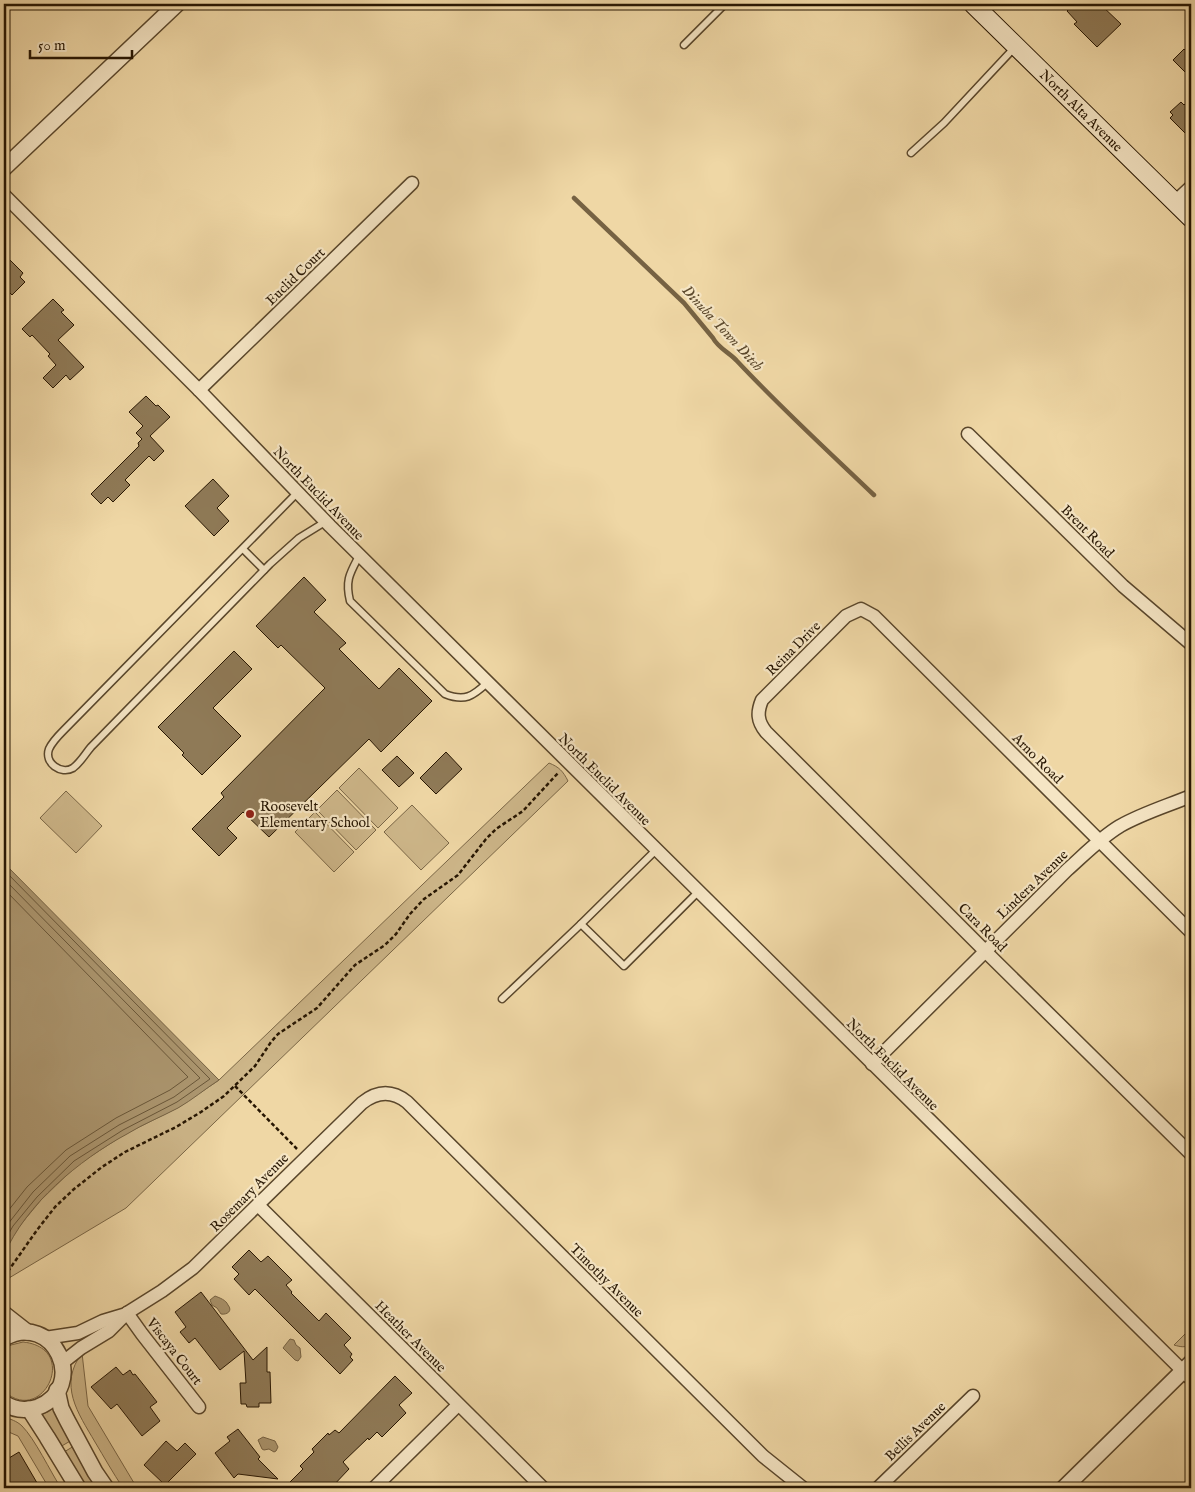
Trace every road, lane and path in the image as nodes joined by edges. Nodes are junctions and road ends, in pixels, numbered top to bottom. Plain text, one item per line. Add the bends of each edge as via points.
1 (177, 4) edge
2 (725, 4) edge
3 (973, 4) edge
4 (684, 45) dead end
5 (1016, 46) junction
6 (911, 153) dead end
7 (4, 168) edge
8 (412, 183) dead end
9 (1191, 187) edge
10 (4, 195) edge
11 (1175, 202) junction
12 (1191, 218) edge
13 (199, 390) junction
14 (968, 434) dead end
15 (298, 493) junction
16 (325, 522) junction
17 (243, 549) junction
18 (359, 556) junction
19 (264, 570) junction
20 (861, 609) joint
21 (1191, 644) edge
22 (487, 682) junction
23 (758, 717) joint
24 (558, 772) dead end
25 (1191, 796) edge
26 (1100, 840) junction
27 (656, 850) junction
28 (698, 892) junction
29 (581, 924) junction
30 (1191, 932) edge
31 (985, 951) junction
32 (502, 999) dead end
33 (872, 1064) junction
34 (235, 1086) junction
35 (389, 1093) joint
36 (1191, 1154) edge
37 (305, 1158) junction
38 (258, 1205) junction
39 (4, 1277) edge
40 (128, 1313) junction
41 (4, 1314) edge
42 (27, 1332) junction
43 (4, 1338) edge
44 (45, 1338) junction
45 (62, 1363) junction
46 (1189, 1371) edge
47 (58, 1390) junction
48 (973, 1396) dead end
49 (5, 1405) edge
50 (458, 1405) junction
51 (199, 1408) dead end
52 (29, 1409) junction
53 (78, 1488) edge
54 (106, 1488) edge
55 (374, 1488) edge
56 (543, 1488) edge
57 (803, 1488) edge
58 (878, 1488) edge
59 (1064, 1488) edge

1 - 7 street
2 - 4 lane
3 - 5 main road, North Alta Avenue
5 - 6 lane via 944,123
5 - 11 main road, North Alta Avenue
8 - 13 street, Euclid Court
9 - 11 street
10 - 13 street, North Euclid Avenue
11 - 12 main road, North Alta Avenue
13 - 15 street, North Euclid Avenue
14 - 21 street, Brent Road via 1123,586
15 - 16 street, North Euclid Avenue
15 - 17 lane
16 - 18 street, North Euclid Avenue
16 - 19 lane via 299,538
17 - 19 lane
17 - 19 lane via 64,730 49,748 51,764 64,770 76,765
18 - 22 street, North Euclid Avenue
18 - 22 lane via 349,575 347,589 350,601 445,694 455,698 470,696
20 - 23 street, Reina Drive via 846,616 762,700
20 - 26 street, Arno Road via 874,616
22 - 27 street, North Euclid Avenue
23 - 31 street, Cara Road via 766,732
24 - 34 path via 523,811 486,839 458,875 414,908 385,945 355,965 317,1008 278,1034 255,1066
25 - 26 street, Lindera Avenue via 1137,818
26 - 30 street, Arno Road
26 - 31 street, Lindera Avenue
27 - 28 street, North Euclid Avenue
27 - 29 lane
28 - 29 lane via 624,966
28 - 33 street, North Euclid Avenue
29 - 32 lane
31 - 33 street, Lindera Avenue
31 - 36 street, Cara Road
33 - 46 street, North Euclid Avenue
34 - 37 path
34 - 39 path via 202,1112 125,1152 74,1189 36,1230
35 - 37 street, Rosemary Avenue via 368,1098
35 - 57 street, Timothy Avenue via 407,1102 763,1456
37 - 38 street, Rosemary Avenue
38 - 40 street, Rosemary Avenue via 193,1268
38 - 50 street, Heather Avenue
40 - 44 street, Rosemary Avenue via 78,1333
40 - 45 street, Rosemary Avenue
40 - 51 street, Viscaya Court
41 - 42 street
42 - 43 street
42 - 44 street
44 - 45 street via 57,1350
45 - 47 street
46 - 59 street
47 - 52 street via 46,1403
47 - 54 street via 61,1408
48 - 58 street, Bellis Avenue
49 - 52 street
50 - 55 street
50 - 56 street, Heather Avenue
52 - 53 street

